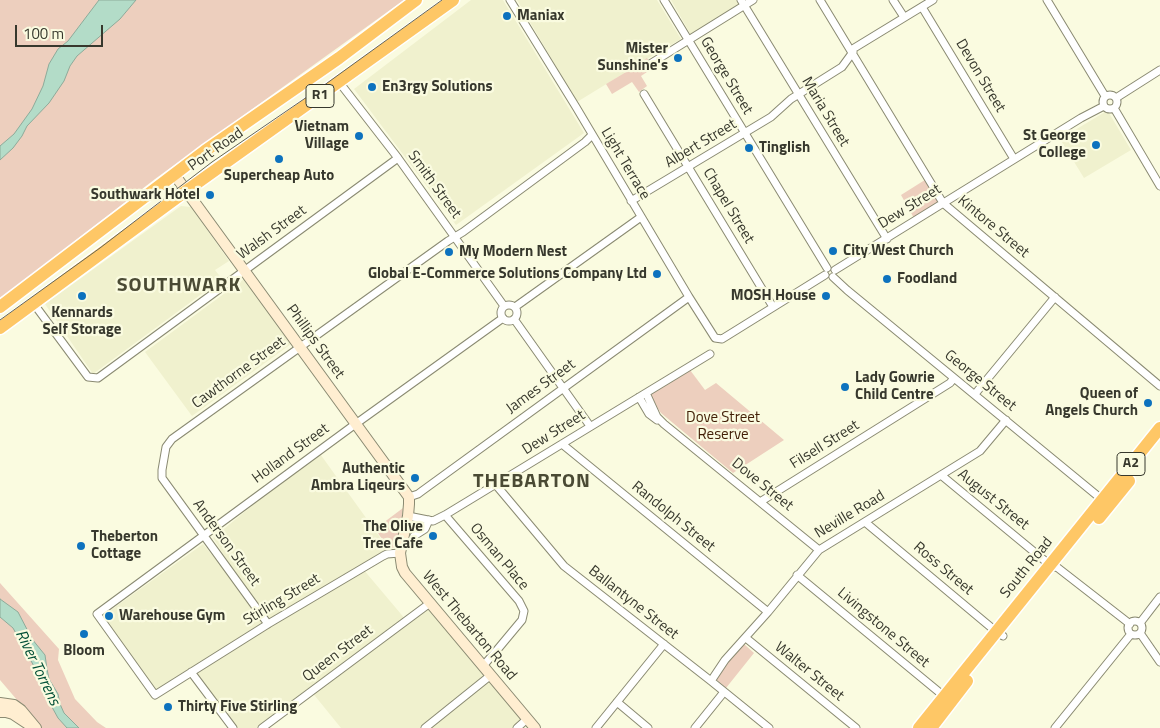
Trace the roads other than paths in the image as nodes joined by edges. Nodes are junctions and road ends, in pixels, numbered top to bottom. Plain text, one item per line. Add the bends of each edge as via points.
1 (416, 0) edge
2 (453, 0) edge
3 (510, 0) edge
4 (664, 0) edge
5 (753, 0) edge
6 (820, 0) edge
7 (894, 0) edge
8 (933, 0) edge
9 (1047, 0) edge
10 (743, 2) edge
11 (922, 7) junction
12 (904, 18) junction
13 (688, 40) junction
14 (852, 51) junction
15 (650, 64) dead end
16 (1160, 70) edge
17 (339, 82) junction
18 (644, 94) dead end
19 (798, 94) junction
20 (1105, 96) junction
21 (1116, 98) junction
22 (1104, 106) junction
23 (1114, 108) junction
24 (745, 133) junction
25 (592, 135) junction
26 (398, 158) junction
27 (1014, 159) junction
28 (688, 167) junction
29 (174, 174) junction
30 (1160, 186) edge
31 (186, 191) junction
32 (631, 201) junction
33 (943, 203) junction
34 (641, 217) junction
35 (454, 236) junction
36 (887, 239) junction
37 (245, 270) junction
38 (826, 272) junction
39 (834, 274) junction
40 (689, 297) junction
41 (1055, 297) junction
42 (34, 304) junction
43 (504, 306) junction
44 (0, 307) edge
45 (515, 307) junction
46 (774, 307) junction
47 (502, 318) junction
48 (514, 319) junction
49 (0, 328) edge
50 (300, 346) junction
51 (710, 354) dead end
52 (954, 378) junction
53 (1160, 386) edge
54 (564, 389) junction
55 (975, 394) junction
56 (642, 395) junction
57 (1006, 420) junction
58 (356, 423) junction
59 (590, 426) junction
60 (1160, 428) edge
61 (1160, 442) edge
62 (562, 444) junction
63 (941, 475) junction
64 (162, 478) joint
65 (496, 484) junction
66 (408, 497) junction
67 (760, 502) junction
68 (1105, 502) junction
69 (445, 515) junction
70 (408, 516) junction
71 (429, 520) junction
72 (865, 522) junction
73 (409, 535) junction
74 (203, 536) junction
75 (819, 550) junction
76 (400, 553) junction
77 (1054, 567) junction
78 (797, 576) junction
79 (1160, 597) edge
80 (430, 603) junction
81 (768, 612) junction
82 (1140, 623) junction
83 (268, 624) junction
84 (1130, 624) junction
85 (1140, 633) junction
86 (1000, 634) junction
87 (1131, 634) junction
88 (746, 638) junction
89 (664, 644) junction
90 (1158, 653) edge
91 (1160, 662) edge
92 (483, 666) junction
93 (191, 672) junction
94 (491, 675) junction
95 (711, 681) junction
96 (724, 692) junction
97 (155, 695) joint
98 (947, 700) junction
99 (617, 702) junction
100 (0, 703) edge
101 (0, 712) edge
102 (527, 719) junction
103 (935, 724) edge
104 (32, 728) edge
105 (36, 728) edge
106 (233, 728) edge
107 (262, 728) edge
108 (425, 728) edge
109 (516, 728) edge
110 (535, 728) edge
111 (596, 728) edge
112 (648, 728) edge
113 (695, 728) edge
114 (769, 728) edge
115 (856, 728) edge
116 (919, 728) edge
117 (1055, 728) edge

1 - 29 highway, Port Road / R1
2 - 17 highway, Port Road / R1
3 - 25 street, Light Terrace
4 - 13 street, George Street
5 - 10 street
6 - 14 street, Kintore Street
7 - 12 street
8 - 11 street, Albert Street
9 - 20 street
10 - 13 street
10 - 19 street, Maria Street
11 - 12 street, Albert Street
11 - 27 street, Devon Street
12 - 14 street, Albert Street
13 - 15 street
13 - 24 street, George Street
14 - 19 street, Albert Street via 842,67
14 - 33 street, Kintore Street
16 - 21 street
17 - 26 street, Smith Street
17 - 31 highway, Port Road / R1
18 - 28 street, Chapel Street
19 - 24 street, Albert Street via 771,117
19 - 36 street, Maria Street
20 - 21 street via 1110,94
20 - 22 street
21 - 23 street
22 - 23 street
22 - 27 street, Dew Street
23 - 30 street
24 - 28 street, Albert Street
24 - 38 street, George Street
25 - 32 street, Light Terrace
25 - 35 street, Cawthorne Street
26 - 35 street, Smith Street
26 - 37 street, Walsh Street
27 - 33 street, Dew Street
28 - 32 street, Albert Street
28 - 46 street, Chapel Street
29 - 31 street, Phillips Street
29 - 44 highway, Port Road / R1
31 - 37 street, Phillips Street
31 - 42 highway, Port Road / R1
32 - 34 street, Light Terrace
33 - 36 street, Dew Street
33 - 41 street, Kintore Street
34 - 40 street, Light Terrace
34 - 45 street
35 - 43 street, Smith Street
35 - 50 street, Cawthorne Street
36 - 39 street, Dew Street
37 - 42 street, Walsh Street via 98,378 88,377
37 - 50 street, Phillips Street
38 - 39 street via 830,267
38 - 46 street
39 - 52 street, George Street via 847,290
40 - 46 street, Light Terrace via 718,339
40 - 54 street, James Street
41 - 53 street, Kintore Street
41 - 55 street
42 - 49 highway, Port Road / R1
43 - 45 street
43 - 47 street
45 - 48 street
47 - 48 street
47 - 58 street, Holland Street
48 - 54 street
50 - 58 street, Phillips Street
50 - 64 street, Cawthorne Street via 172,439 166,447
51 - 56 street, Dew Street
52 - 55 street, George Street
52 - 67 street, Filsell Street
54 - 59 street
54 - 66 street, James Street via 418,494
55 - 57 street, George Street
56 - 59 street, Dew Street
56 - 67 street, Dove Street via 649,414
57 - 63 street, Neville Road via 980,451
57 - 68 street, George Street
58 - 66 street, Phillips Street
58 - 74 street, Holland Street
59 - 62 street, Dew Street
60 - 68 highway, South Road / A2
61 - 68 highway, South Road / A2
62 - 65 street, Dew Street
62 - 81 street, Randolph Street
63 - 72 street, Neville Road
63 - 77 street, August Street
64 - 74 street, Anderson Street
65 - 69 street, Dew Street
65 - 89 street, Ballantyne Street via 564,566
66 - 70 street
67 - 75 street, Dove Street
68 - 77 highway, South Road / A2
69 - 71 street, Dew Street
69 - 92 street, Osman Place via 524,611 522,620
70 - 71 street, Dew Street
70 - 73 street
71 - 73 street via 426,529
72 - 75 street, Neville Road
72 - 86 street, Ross Street
73 - 76 street
74 - 83 street, Anderson Street
74 - 97 street, Holland Street via 97,614
75 - 78 street, Neville Road
76 - 80 street, West Thebarton Road via 405,573
76 - 83 street, Stirling Street via 383,556
77 - 84 street, August Street
77 - 86 highway, South Road / A2
78 - 81 street, Neville Road
78 - 98 street, Livingstone Street
79 - 82 street
80 - 92 street, West Thebarton Road
80 - 107 street, Queen Street
81 - 88 street, Neville Road
82 - 84 street
82 - 85 street
83 - 93 street, Stirling Street
84 - 87 street
85 - 87 street
85 - 90 street
86 - 98 highway, South Road / A2
87 - 117 street
88 - 95 street, Neville Road
88 - 115 street, Walter Street
89 - 95 street, Ballantyne Street
89 - 99 street
90 - 91 street
92 - 94 street, West Thebarton Road
93 - 97 street, Stirling Street
93 - 106 street
94 - 102 street, West Thebarton Road
94 - 108 street
95 - 96 street, Ballantyne Street
96 - 113 street
96 - 114 street, Ballantyne Street
98 - 103 highway, South Road / A2
99 - 111 street
99 - 112 street
100 - 105 street via 14,705
101 - 104 street via 14,714
102 - 109 street
102 - 110 street, West Thebarton Road
103 - 116 highway, South Road / A2

